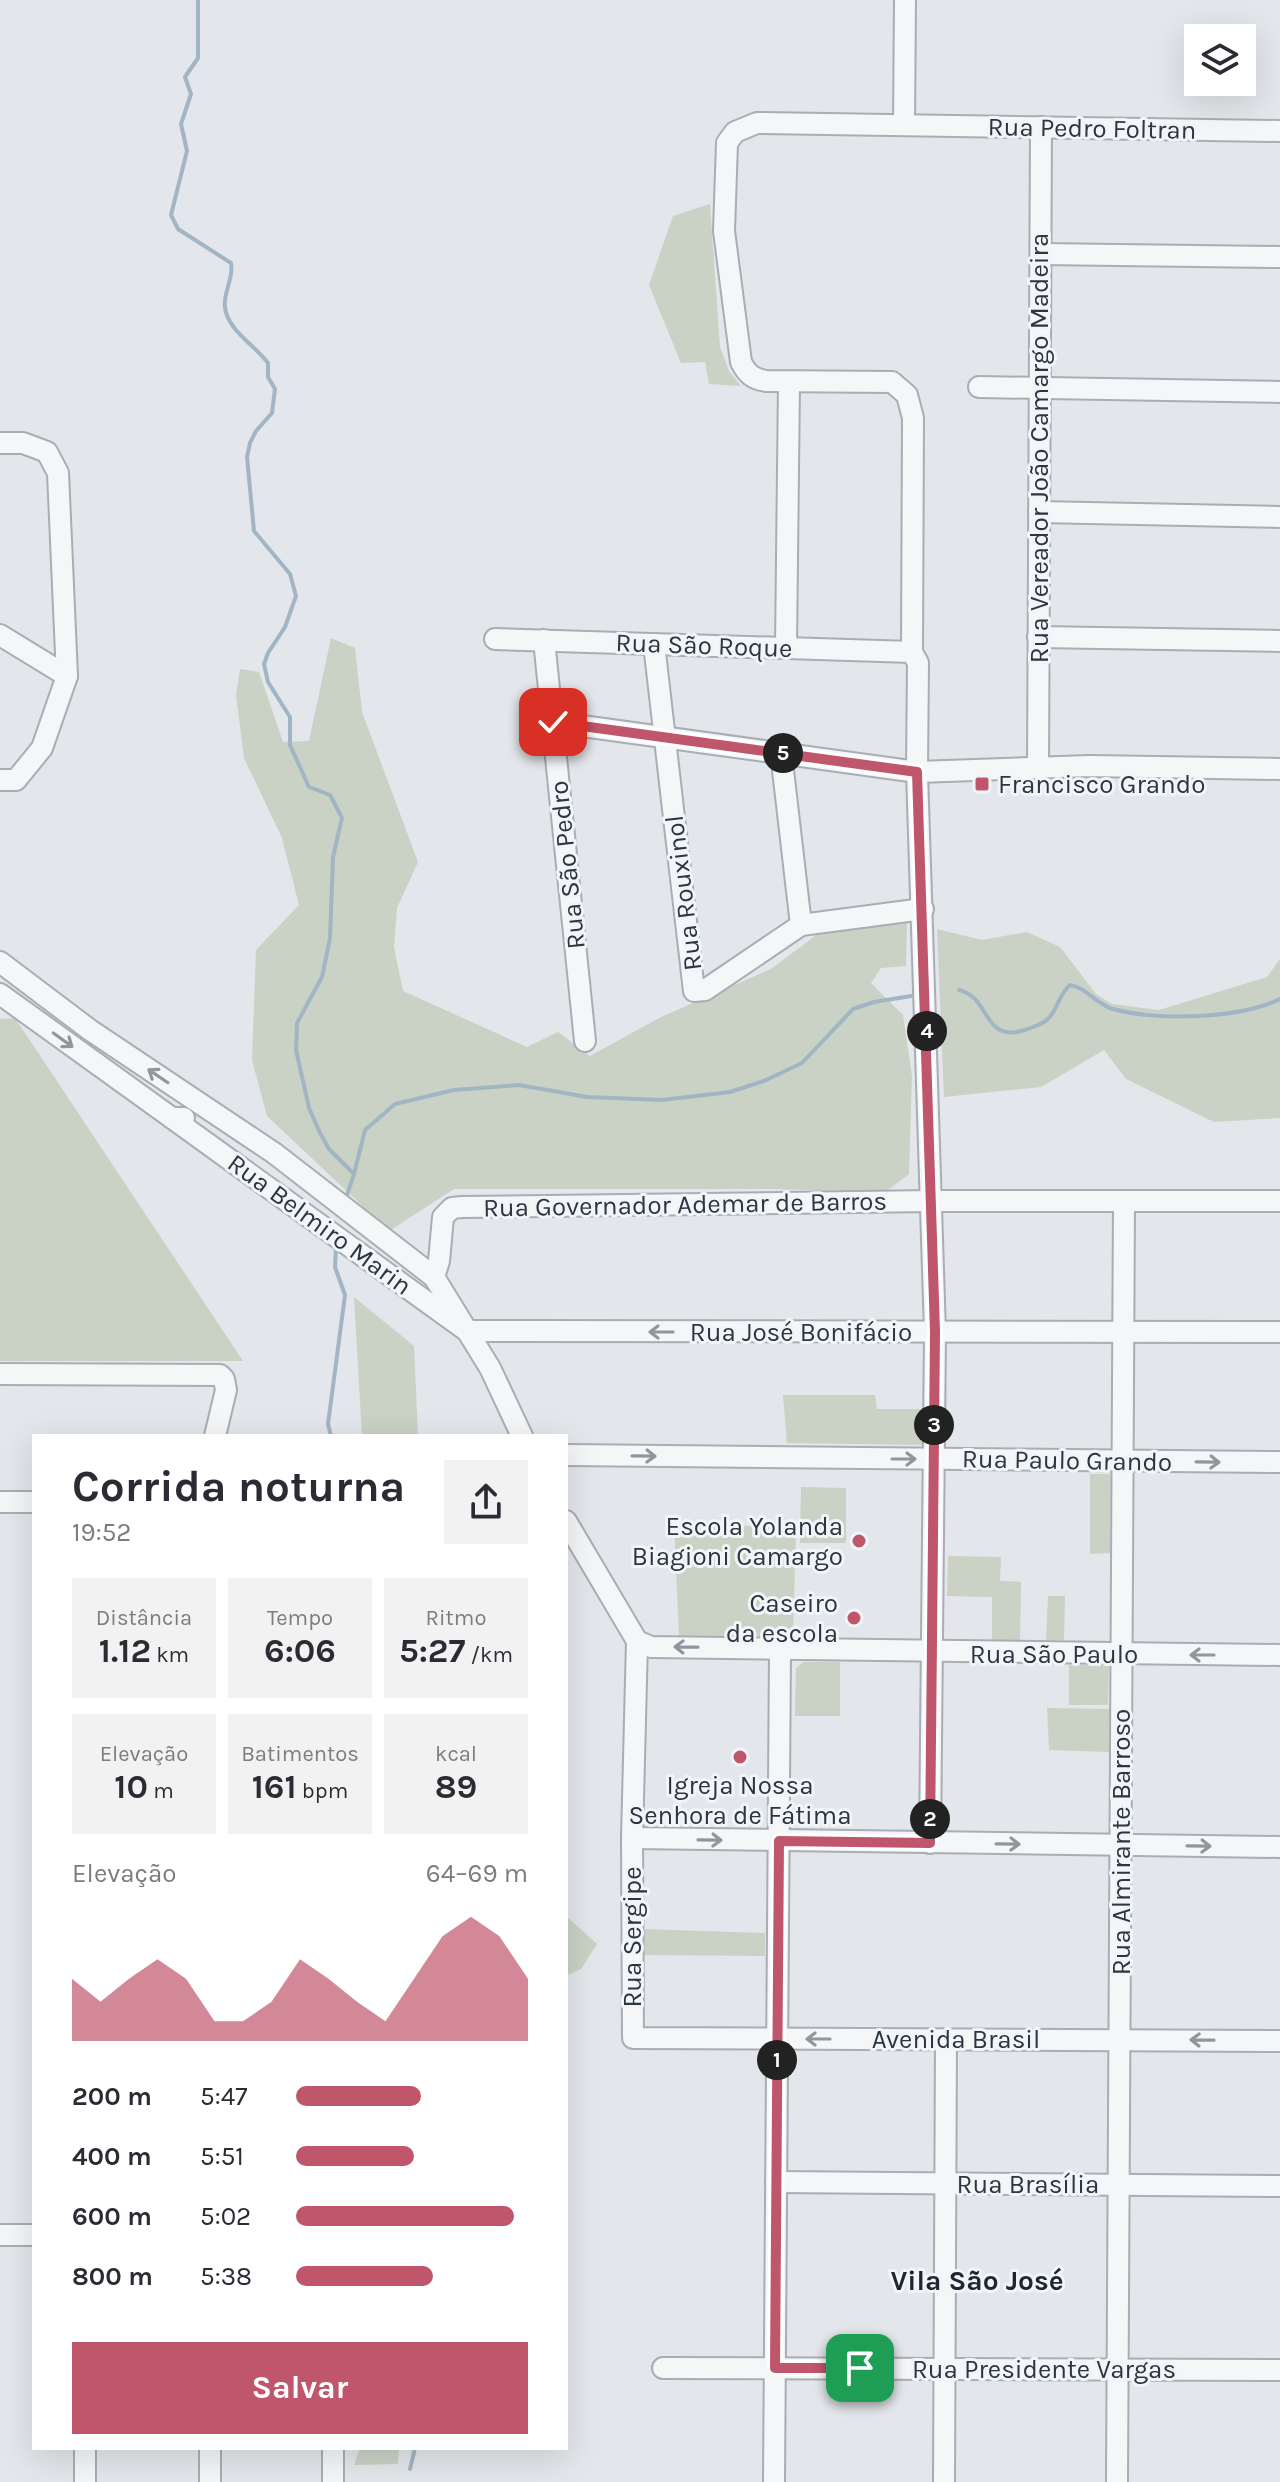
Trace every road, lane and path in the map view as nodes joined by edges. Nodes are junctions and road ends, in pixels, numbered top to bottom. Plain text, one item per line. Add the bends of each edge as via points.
1 (905, 0) edge
2 (904, 125) junction
3 (1041, 127) junction
4 (1280, 131) edge
5 (1041, 254) junction
6 (1280, 257) edge
7 (789, 382) junction
8 (979, 387) dead end
9 (1040, 388) junction
10 (1280, 392) edge
11 (0, 443) edge
12 (1039, 512) junction
13 (1280, 517) edge
14 (0, 635) edge
15 (1038, 637) junction
16 (495, 639) dead end
17 (544, 640) junction
18 (1280, 641) edge
19 (654, 644) junction
20 (786, 647) junction
21 (912, 652) junction
22 (67, 676) junction
23 (553, 722) junction
24 (665, 737) junction
25 (781, 753) junction
26 (1038, 769) junction
27 (1280, 769) edge
28 (917, 772) junction
29 (0, 780) edge
30 (923, 909) junction
31 (801, 925) junction
32 (0, 962) edge
33 (0, 994) edge
34 (585, 1041) dead end
35 (172, 1118) junction
36 (222, 1120) junction
37 (932, 1201) junction
38 (1124, 1201) junction
39 (1280, 1201) edge
40 (434, 1277) junction
41 (467, 1331) junction
42 (935, 1332) junction
43 (1123, 1332) junction
44 (1280, 1332) edge
45 (0, 1374) edge
46 (215, 1434) edge
47 (521, 1434) edge
48 (568, 1455) edge
49 (934, 1459) junction
50 (1123, 1461) junction
51 (1280, 1462) edge
52 (0, 1502) edge
53 (32, 1502) edge
54 (568, 1524) edge
55 (637, 1641) junction
56 (780, 1649) junction
57 (932, 1653) junction
58 (1122, 1654) junction
59 (1280, 1655) edge
60 (632, 1838) junction
61 (779, 1841) junction
62 (930, 1843) junction
63 (1121, 1846) junction
64 (1280, 1847) edge
65 (633, 2038) joint
66 (777, 2039) junction
67 (946, 2039) junction
68 (1120, 2039) junction
69 (1280, 2041) edge
70 (776, 2182) junction
71 (946, 2183) junction
72 (1119, 2184) junction
73 (1280, 2186) edge
74 (0, 2235) edge
75 (32, 2235) edge
76 (663, 2368) dead end
77 (775, 2368) junction
78 (946, 2369) junction
79 (1118, 2369) junction
80 (1280, 2370) edge
81 (85, 2450) edge
82 (210, 2450) edge
83 (333, 2450) edge
84 (85, 2482) edge
85 (210, 2482) edge
86 (333, 2482) edge
87 (774, 2482) edge
88 (944, 2482) edge
89 (1117, 2482) edge

1 - 2 street
2 - 3 street, Rua Pedro Foltran
2 - 7 street, Rua Pedro Foltran via 757,123 735,132 727,143 724,231 741,362 756,379
3 - 4 street, Rua Pedro Foltran
3 - 5 street, Rua Vereador João Camargo Madeira
5 - 6 street
5 - 9 street, Rua Vereador João Camargo Madeira
7 - 20 street
7 - 21 street via 892,382 907,395 913,418
8 - 9 street
9 - 10 street
9 - 12 street, Rua Vereador João Camargo Madeira
11 - 22 street via 23,443 47,452 58,473
12 - 13 street
12 - 15 street, Rua Vereador João Camargo Madeira
14 - 22 street
15 - 18 street
15 - 26 street, Rua Vereador João Camargo Madeira
16 - 17 street, Rua São Roque
17 - 19 street, Rua São Roque
17 - 23 street, Rua São Pedro
19 - 20 street, Rua São Roque
19 - 24 street
20 - 21 street, Rua São Roque
21 - 28 street via 918,663
22 - 29 street via 42,748 16,780
23 - 24 street
23 - 34 street, Rua São Pedro
24 - 25 street
24 - 31 street, Rua Rouxinol via 694,991 705,990
25 - 28 street
25 - 31 street
26 - 27 street
26 - 28 street
28 - 30 street
30 - 31 street, Rua Rouxinol
30 - 37 street
36 -> 32 street, Rua Belmiro Marin
33 -> 35 street, Rua Belmiro Marin
35 - 36 street, Rua Belmiro Marin
35 - 41 street, Rua Belmiro Marin
36 - 40 street via 274,1153
37 - 38 street, Rua Governador Ademar de Barros
37 - 40 street, Rua Governador Ademar de Barros via 452,1208 443,1217
37 - 42 street
38 - 39 street, Rua Governador Ademar de Barros
38 - 43 street, Rua Almirante Barroso
40 - 41 street
42 -> 41 street, Rua José Bonifácio
41 - 47 street
42 - 43 street, Rua José Bonifácio
42 - 49 street
43 - 44 street, Rua José Bonifácio
43 - 50 street, Rua Almirante Barroso
45 - 46 street via 213,1374 224,1379 226,1390
48 -> 49 street, Rua Paulo Grando
49 - 50 street, Rua Paulo Grando
49 - 57 street
50 -> 51 street, Rua Paulo Grando
50 - 58 street, Rua Almirante Barroso
52 - 53 street
54 - 55 street
56 -> 55 street, Rua São Paulo via 651,1647
55 - 60 street, Rua Sergipe
56 - 57 street, Rua São Paulo
56 - 61 street
57 - 58 street, Rua São Paulo
57 - 62 street
59 -> 58 street, Rua São Paulo
58 - 63 street, Rua Almirante Barroso
60 -> 61 street
60 - 65 street, Rua Sergipe
61 - 62 street
61 - 66 street
62 -> 63 street
63 -> 64 street
63 - 68 street, Rua Almirante Barroso
65 - 66 street, Avenida Brasil
67 -> 66 street, Avenida Brasil
66 - 70 street
67 - 68 street, Avenida Brasil
67 - 71 street
69 -> 68 street, Avenida Brasil
68 - 72 street, Rua Almirante Barroso
70 - 71 street, Rua Brasília
70 - 77 street
71 - 72 street, Rua Brasília
71 - 78 street
72 - 73 street, Rua Brasília
72 - 79 street, Rua Almirante Barroso
74 - 75 street
76 - 77 street, Rua Presidente Vargas
77 - 78 street, Rua Presidente Vargas
77 - 87 street
78 - 79 street, Rua Presidente Vargas
78 - 88 street
79 - 80 street, Rua Presidente Vargas
79 - 89 street, Rua Almirante Barroso
81 - 84 street
82 - 85 street
83 - 86 street

